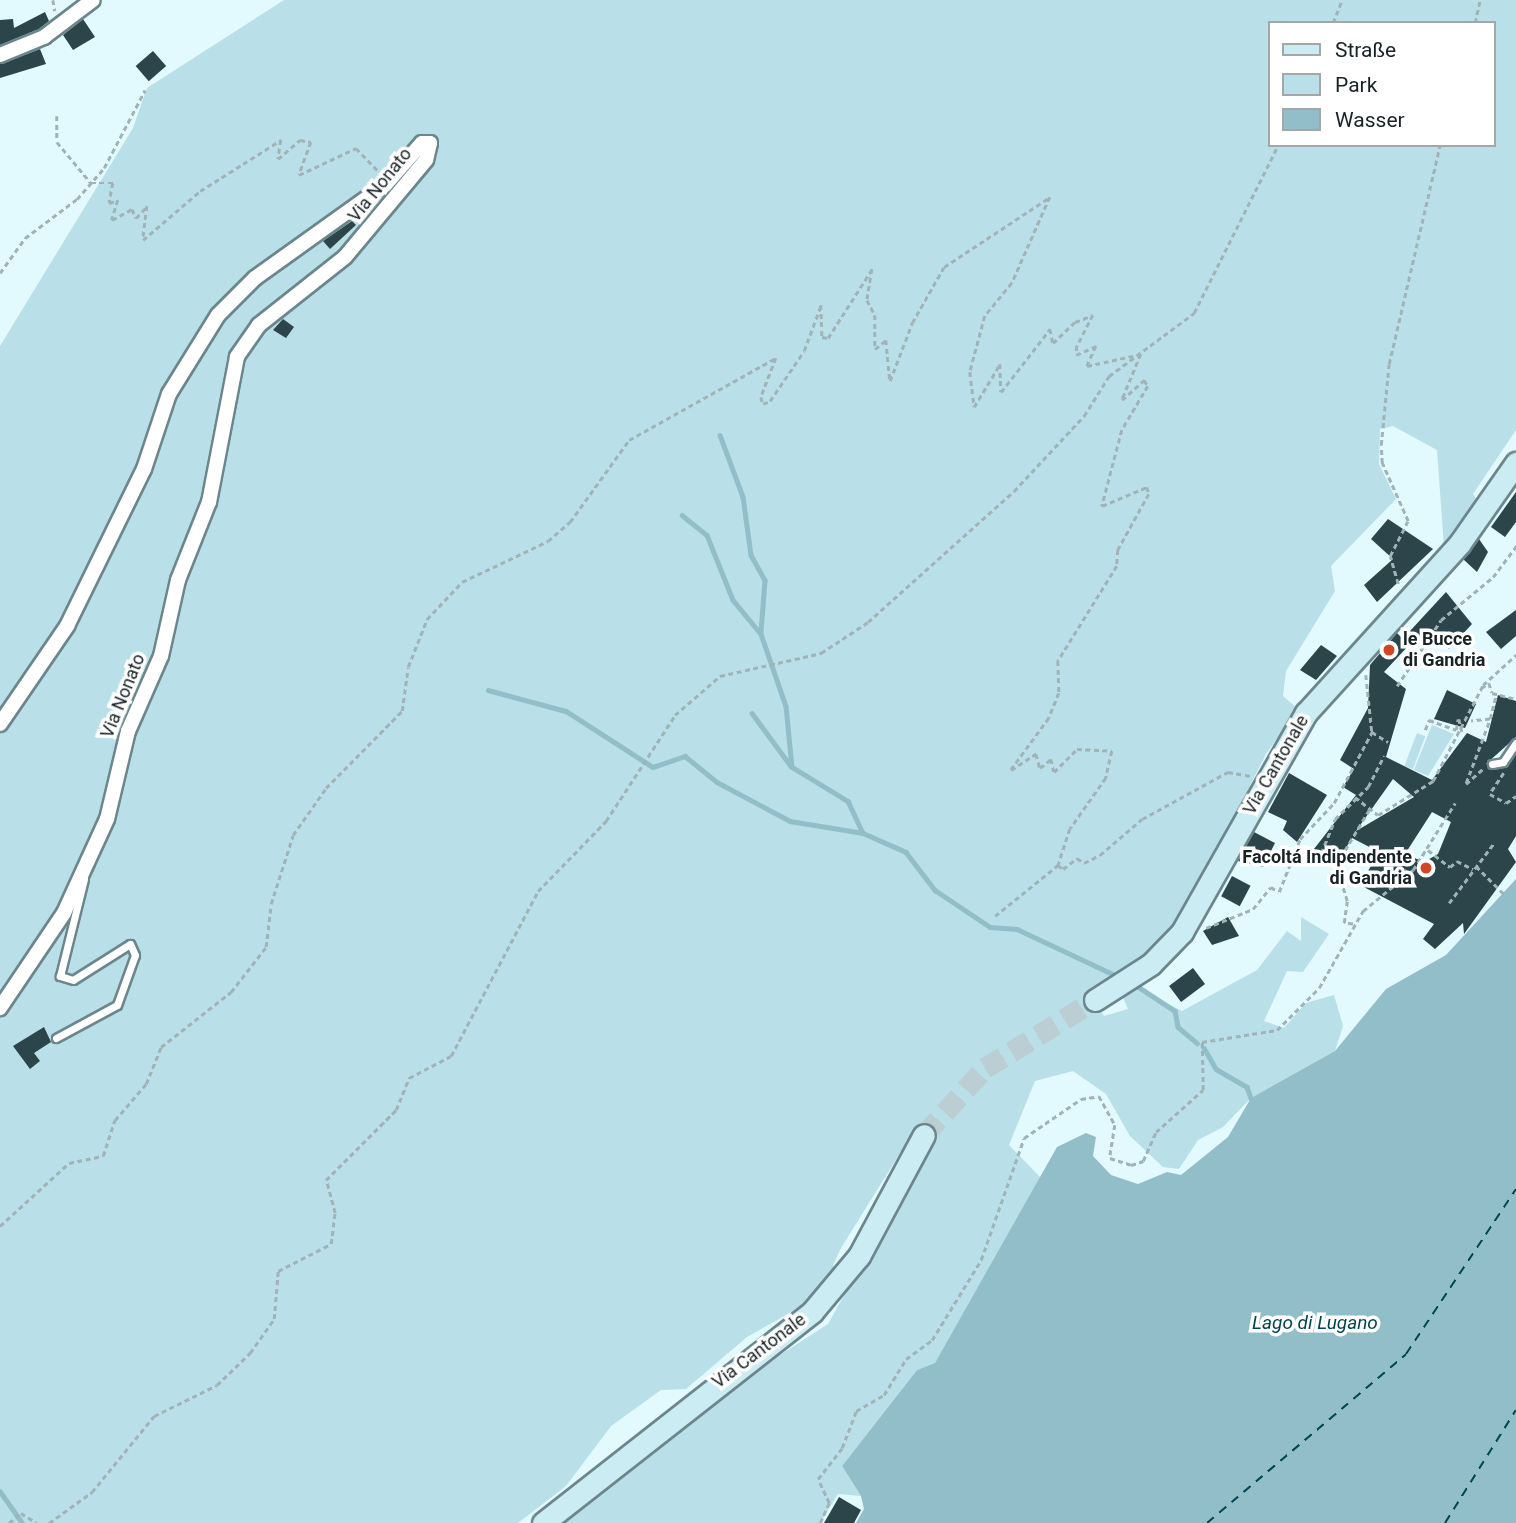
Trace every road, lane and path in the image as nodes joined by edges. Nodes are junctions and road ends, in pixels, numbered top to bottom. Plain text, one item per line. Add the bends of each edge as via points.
1 (93, 0) edge
2 (1342, 0) edge
3 (1480, 0) edge
4 (1334, 21) edge
5 (1475, 21) edge
6 (0, 55) edge
7 (145, 89) dead end
8 (57, 116) dead end
9 (1277, 147) edge
10 (1440, 147) edge
11 (397, 174) junction
12 (91, 183) junction
13 (0, 273) edge
14 (1141, 354) junction
15 (1516, 463) edge
16 (1516, 546) edge
17 (1395, 590) dead end
18 (1516, 655) edge
19 (1362, 667) dead end
20 (1397, 686) dead end
21 (1481, 688) junction
22 (1496, 695) junction
23 (1516, 699) edge
24 (1490, 719) junction
25 (1469, 722) junction
26 (0, 723) edge
27 (1425, 730) dead end
28 (1373, 731) junction
29 (1462, 732) junction
30 (1388, 741) dead end
31 (1516, 743) edge
32 (1384, 756) dead end
33 (1492, 764) junction
34 (1258, 773) dead end
35 (1516, 796) edge
36 (1355, 797) junction
37 (1455, 803) dead end
38 (1369, 810) junction
39 (1494, 843) dead end
40 (1427, 850) junction
41 (1058, 865) junction
42 (1336, 865) junction
43 (1475, 867) junction
44 (85, 875) junction
45 (1504, 894) dead end
46 (1449, 903) dead end
47 (995, 916) dead end
48 (1357, 919) junction
49 (1182, 932) junction
50 (1095, 1000) tunnel mouth
51 (0, 1008) edge
52 (56, 1038) dead end
53 (924, 1135) tunnel mouth
54 (0, 1226) edge
55 (9, 1523) edge
56 (37, 1523) edge
57 (49, 1523) edge
58 (543, 1523) edge
59 (820, 1523) edge

1 - 6 street via 44,37
2 - 4 path
3 - 5 path
7 - 12 path
8 - 12 path via 57,142
9 - 14 path via 1212,286 1194,313
10 - 17 path via 1389,364 1382,463 1408,521 1391,556 1400,577
11 - 12 path via 373,173 374,161 366,164 356,148 299,175 312,142 300,140 278,159 281,140 201,191 143,240 147,206 136,218 132,209 112,220 118,200 108,203 113,183
11 - 26 street, Via Nonato via 255,278 218,315 169,394 144,469 67,626
11 - 44 street, Via Nonato via 419,145 430,143 431,151 413,177 345,257 259,325 237,357 209,502 178,580 161,656 132,718 107,819
12 - 13 path via 25,238
14 - 41 path via 1122,400 1144,380 1148,386 1122,430 1102,506 1147,487 1149,494 1118,550 1117,566 1058,661 1059,693 1049,718 1010,771 1036,754 1040,768 1051,759 1054,772 1077,749 1112,751 1106,778 1070,829
14 - 54 path via 1087,366 1096,346 1076,355 1077,346 1093,315 1053,343 1050,329 1001,392 1000,364 974,407 970,372 985,316 1012,283 1051,197 944,267 912,323 890,381 886,340 875,349 875,315 867,300 872,269 828,338 822,337 821,305 804,351 771,401 763,404 761,397 776,358 629,440 570,522 548,541 462,582 427,618 408,667 402,711 326,788 293,835 271,904 266,947 231,992 161,1047 146,1084 115,1121 103,1156 69,1163
14 - 57 path via 1096,389 1084,416 1014,491 868,622 821,653 720,676 675,715 606,821 538,891 451,1056 409,1079 396,1110 326,1180 335,1213 331,1244 278,1271 274,1319 250,1353 217,1385 154,1416 92,1492
15 - 49 main road, Via Cantonale via 1460,544 1306,713
16 - 20 path via 1493,577 1435,628
18 - 21 path
19 - 28 path
21 - 22 path via 1489,683
21 - 25 path
22 - 23 path
22 - 24 path
24 - 25 path
24 - 33 path via 1466,783
25 - 29 path
27 - 29 path via 1429,720 1456,730 1458,718
28 - 30 path
28 - 49 path via 1334,803 1300,839 1279,892 1271,887 1253,909 1200,932
29 - 38 path via 1433,781 1378,816
31 - 33 lane via 1503,762
32 - 36 path
33 - 35 path via 1504,773 1492,796 1506,803
34 - 41 path via 1228,772 1142,819 1100,855 1084,863 1075,859 1066,869
36 - 38 path
36 - 42 path via 1335,819 1318,861
37 - 40 path
38 - 42 path
39 - 43 path
40 - 43 path via 1450,867 1457,861
40 - 48 path
41 - 47 path
42 - 48 path via 1345,925
43 - 45 path
43 - 46 path
44 - 51 street, Via Nonato
44 - 52 lane, Via Nonato via 60,976 73,980 130,944 135,955 117,1005
48 - 59 path via 1319,988 1277,1030 1200,1044 1203,1090 1156,1132 1143,1161 1130,1166 1110,1158 1115,1125 1099,1096 1081,1099 1024,1138 981,1259 933,1340 906,1359 884,1395 856,1411 842,1448 818,1479 829,1503
49 - 50 main road, Via Cantonale via 1138,974
53 - 58 main road, Via Cantonale via 875,1229 831,1292
55 - 56 path via 21,1513

